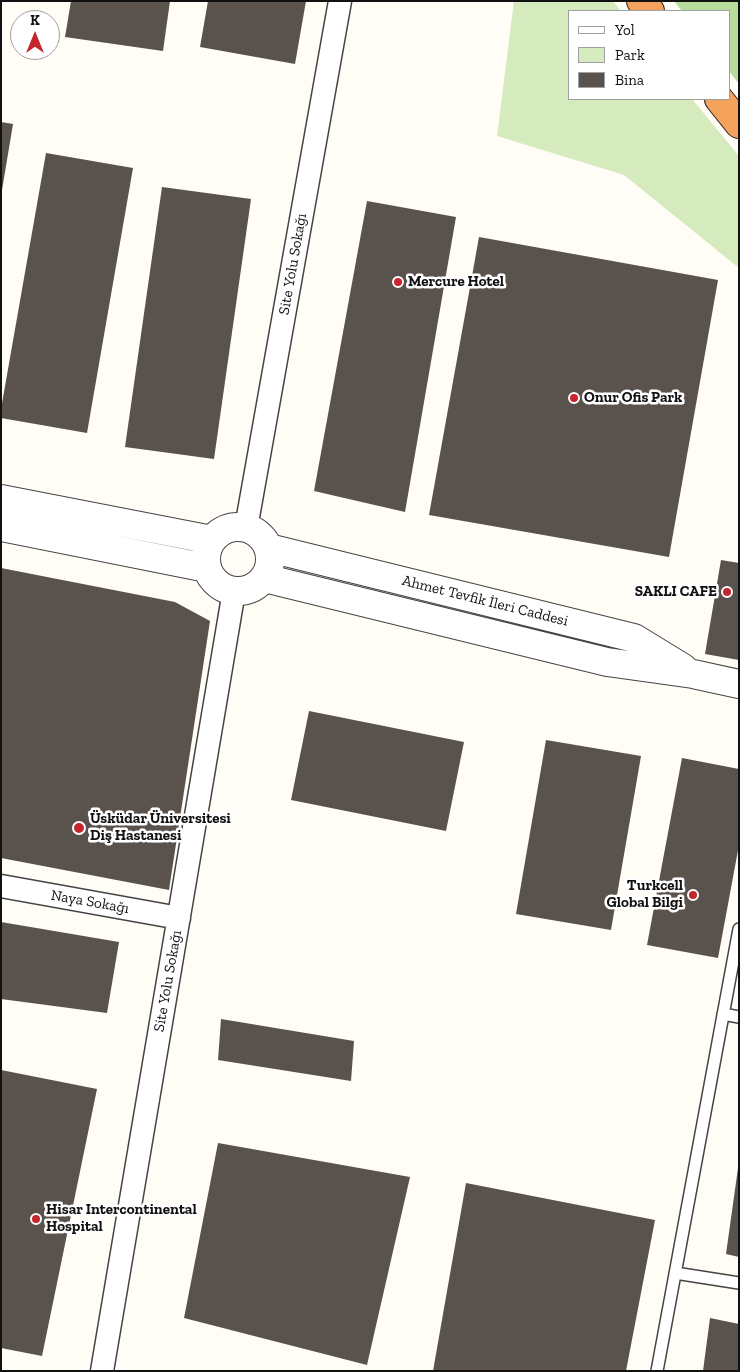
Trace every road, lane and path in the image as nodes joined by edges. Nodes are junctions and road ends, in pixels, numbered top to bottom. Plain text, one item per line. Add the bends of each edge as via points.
1 (340, 1) edge
2 (720, 100) edge
3 (739, 124) edge
4 (1, 499) edge
5 (1, 527) edge
6 (246, 528) junction
7 (212, 540) junction
8 (269, 548) junction
9 (207, 568) junction
10 (264, 578) junction
11 (234, 591) junction
12 (692, 674) junction
13 (739, 684) edge
14 (1, 886) edge
15 (179, 918) junction
16 (739, 929) edge
17 (723, 1014) junction
18 (739, 1017) edge
19 (676, 1273) junction
20 (739, 1284) edge
21 (102, 1371) edge
22 (657, 1371) edge

1 - 6 street, Site Yolu Sokağı
2 - 3 highway
4 - 7 street
5 - 9 street
6 - 7 street via 227,529
6 - 8 street via 255,532
7 - 9 street via 206,558
8 - 10 street via 271,558
8 - 12 street, Ahmet Tevfik İleri Caddesi via 634,638
9 - 11 street via 217,583
10 - 11 street via 251,589
10 - 12 street, Ahmet Tevfik İleri Caddesi via 607,662
11 - 15 street, Site Yolu Sokağı
12 - 13 street, Ahmet Tevfik İleri Caddesi
14 - 15 street, Naya Sokağı
15 - 21 street, Site Yolu Sokağı
16 - 17 lane
17 - 18 lane
17 - 19 lane
19 - 20 lane
19 - 22 lane

